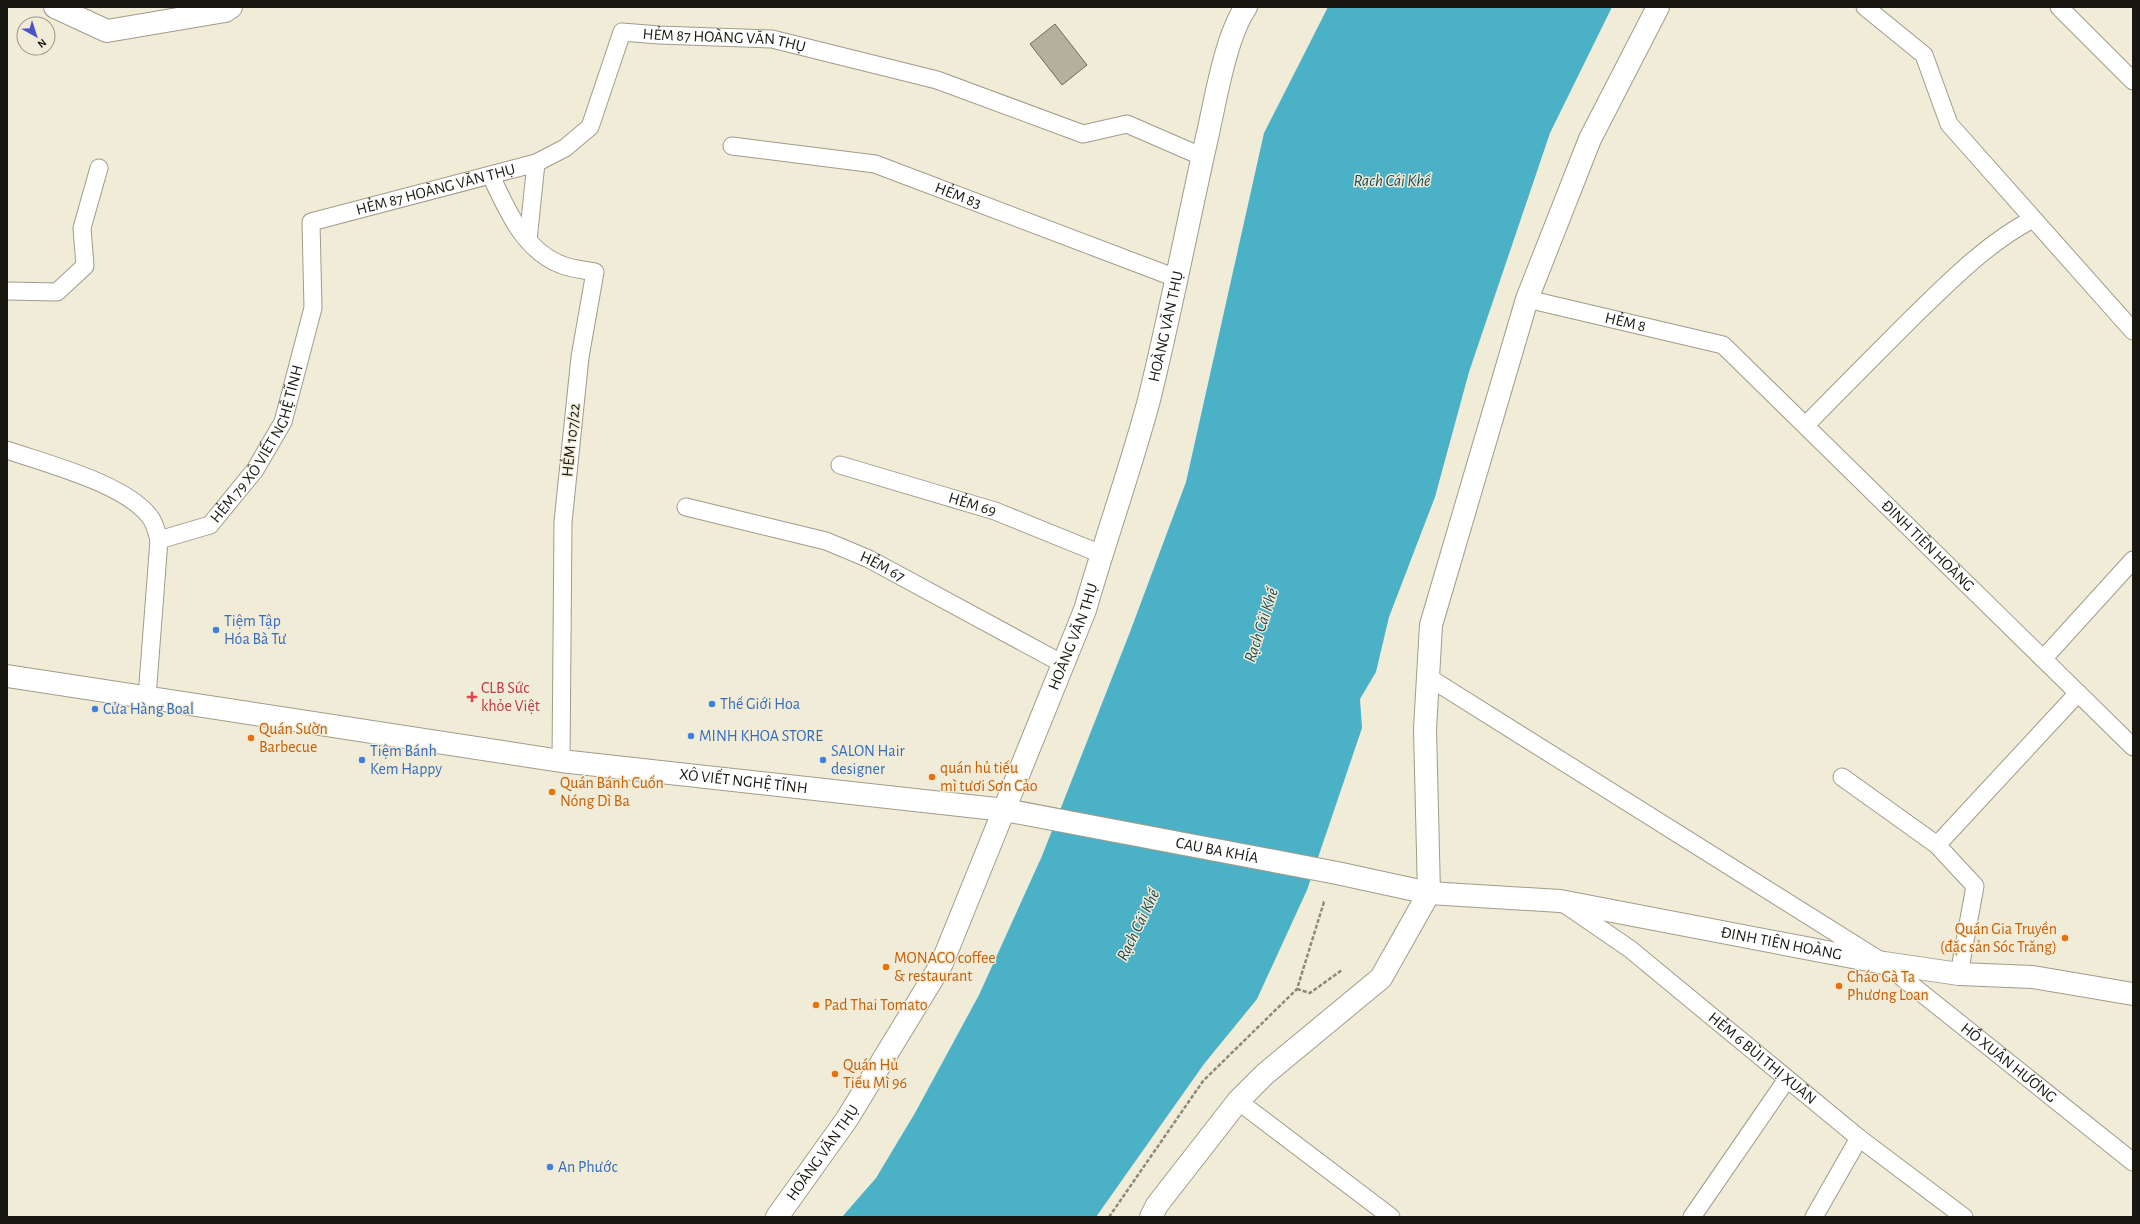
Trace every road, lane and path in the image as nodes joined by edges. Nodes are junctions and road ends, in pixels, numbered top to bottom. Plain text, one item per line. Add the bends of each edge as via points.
1 (55, 7) edge
2 (231, 7) edge
3 (1246, 7) edge
4 (1658, 7) edge
5 (1865, 7) edge
6 (2059, 7) edge
7 (2133, 81) edge
8 (732, 146) dead end
9 (1203, 157) junction
10 (536, 163) junction
11 (99, 168) dead end
12 (491, 176) junction
13 (2033, 219) junction
14 (311, 222) joint
15 (528, 240) junction
16 (1176, 278) junction
17 (7, 291) edge
18 (1526, 299) junction
19 (2133, 331) edge
20 (1724, 345) joint
21 (1806, 425) junction
22 (7, 450) edge
23 (840, 465) dead end
24 (686, 507) dead end
25 (159, 540) junction
26 (1101, 554) junction
27 (2133, 560) edge
28 (2043, 659) junction
29 (1063, 664) junction
30 (7, 676) edge
31 (1428, 677) junction
32 (2078, 693) junction
33 (147, 697) junction
34 (2133, 747) edge
35 (561, 761) junction
36 (1842, 777) dead end
37 (1013, 811) junction
38 (1937, 845) junction
39 (1429, 893) junction
40 (1560, 901) junction
41 (1331, 903) dead end
42 (1884, 963) junction
43 (1344, 968) dead end
44 (1959, 974) junction
45 (1297, 989) junction
46 (2133, 994) edge
47 (1787, 1079) junction
48 (1238, 1101) junction
49 (1859, 1138) junction
50 (2133, 1162) edge
51 (777, 1217) edge
52 (1109, 1217) edge
53 (1150, 1217) edge
54 (1391, 1217) edge
55 (1692, 1217) edge
56 (1814, 1217) edge
57 (1964, 1217) edge

1 - 2 street via 107,31 225,11
3 - 9 street, HOÀNG VĂN THỤ via 1238,19 1220,78
4 - 18 street via 1590,139
5 - 13 lane via 1924,56 1949,124
6 - 7 lane
8 - 16 lane, HẺM 83 via 876,164
9 - 10 lane, HẺM 87 HOÀNG VĂN THỤ via 1127,124 1083,134 937,80 772,39 622,32 590,127 565,148
9 - 16 street, HOÀNG VĂN THỤ
10 - 12 lane, HẺM 87 HOÀNG VĂN THỤ
10 - 15 lane
11 - 17 lane via 82,228 85,266 57,292
12 - 14 lane, HẺM 87 HOÀNG VĂN THỤ
12 - 15 lane, HẺM 107/22 via 509,213
13 - 19 lane
13 - 21 lane via 1988,247
14 - 25 lane, HẺM 79 XÔ VIẾT NGHỆ TĨNH via 313,308 283,422 255,470 210,525
15 - 35 lane, HẺM 107/22 via 533,247 562,265 595,272 580,357 564,522
16 - 26 street, HOÀNG VĂN THỤ via 1149,399
18 - 20 lane, HẺM 8
18 - 31 street via 1431,625
20 - 21 lane, ĐINH TIÊN HOÀNG
21 - 28 lane, ĐINH TIÊN HOÀNG
22 - 25 lane via 107,485 135,501 151,518
23 - 26 lane, HẺM 69 via 995,511
24 - 29 lane, HẺM 67 via 826,541 869,559
25 - 33 lane
26 - 29 street, HOÀNG VĂN THỤ via 1085,610
27 - 28 lane
28 - 32 lane, ĐINH TIÊN HOÀNG
29 - 37 street, HOÀNG VĂN THỤ
30 - 33 street, XÔ VIẾT NGHỆ TĨNH
31 - 39 street via 1425,729
31 - 42 lane, HỒ XUÂN HƯƠNG
32 - 34 lane, ĐINH TIÊN HOÀNG
32 - 38 lane
33 - 35 street, XÔ VIẾT NGHỆ TĨNH
35 - 37 street, XÔ VIẾT NGHỆ TĨNH
36 - 38 lane
37 - 39 street, CAU BA KHÍA
37 - 51 street, HOÀNG VĂN THỤ via 942,963 847,1119
38 - 44 lane via 1975,886
39 - 40 street, ĐINH TIÊN HOÀNG
39 - 48 street via 1381,978 1266,1074
40 - 42 street, ĐINH TIÊN HOÀNG
40 - 47 lane, HẺM 6 BÙI THỊ XUÂN via 1630,949
41 - 45 path via 1324,902
42 - 44 street, ĐINH TIÊN HOÀNG
42 - 50 lane, HỒ XUÂN HƯƠNG
43 - 45 path via 1310,993
44 - 46 street, ĐINH TIÊN HOÀNG via 2033,976
45 - 52 path via 1252,1030 1203,1081
47 - 49 lane, HẺM 6 BÙI THỊ XUÂN
47 - 55 lane
48 - 53 street
48 - 54 lane
49 - 56 lane
49 - 57 lane, HẺM 6 BÙI THỊ XUÂN

